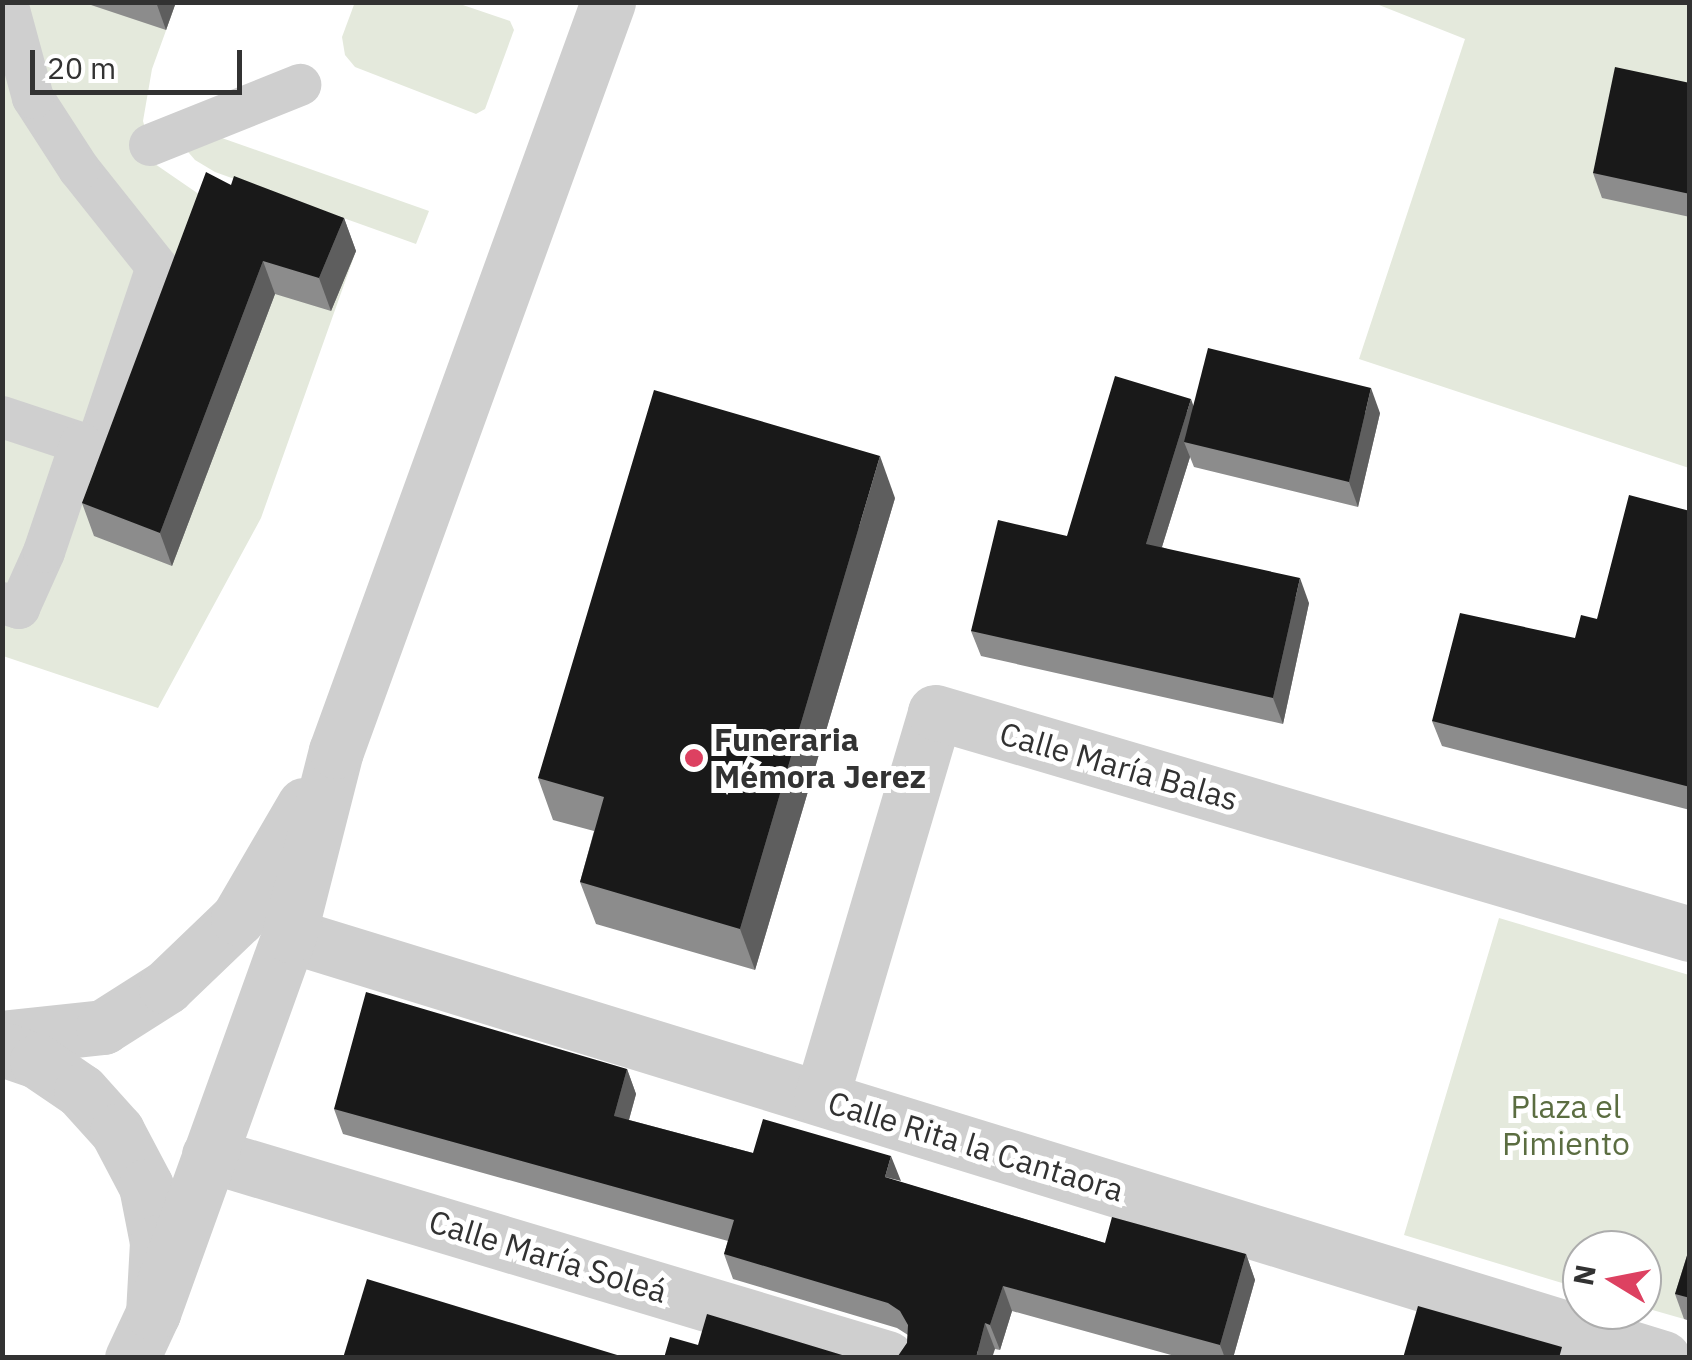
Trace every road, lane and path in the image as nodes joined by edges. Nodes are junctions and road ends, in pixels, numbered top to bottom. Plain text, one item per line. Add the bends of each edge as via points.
1 (7, 2) edge
2 (608, 2) edge
3 (300, 86) dead end
4 (18, 104) edge
5 (115, 157) junction
6 (2, 416) edge
7 (81, 444) junction
8 (2, 602) edge
9 (336, 751) junction
10 (290, 934) junction
11 (1690, 934) edge
12 (2, 1038) edge
13 (2, 1049) edge
14 (821, 1098) junction
15 (209, 1155) junction
16 (143, 1335) edge
17 (1635, 1354) edge
18 (887, 1358) edge

1 - 4 lane
2 - 9 street
3 - 5 lane
4 - 5 lane
5 - 7 lane via 157,266 96,448
6 - 7 lane
7 - 8 lane via 19,608
9 - 10 street
9 - 12 street via 238,918 166,987 103,1027
10 - 14 street, Calle Rita la Cantaora
10 - 15 street
11 - 14 street, Calle María Balas via 935,712
13 - 16 street via 37,1061 81,1091 117,1131 146,1186 157,1242
14 - 17 street, Calle Rita la Cantaora
15 - 16 street
15 - 18 street, Calle María Soleá

